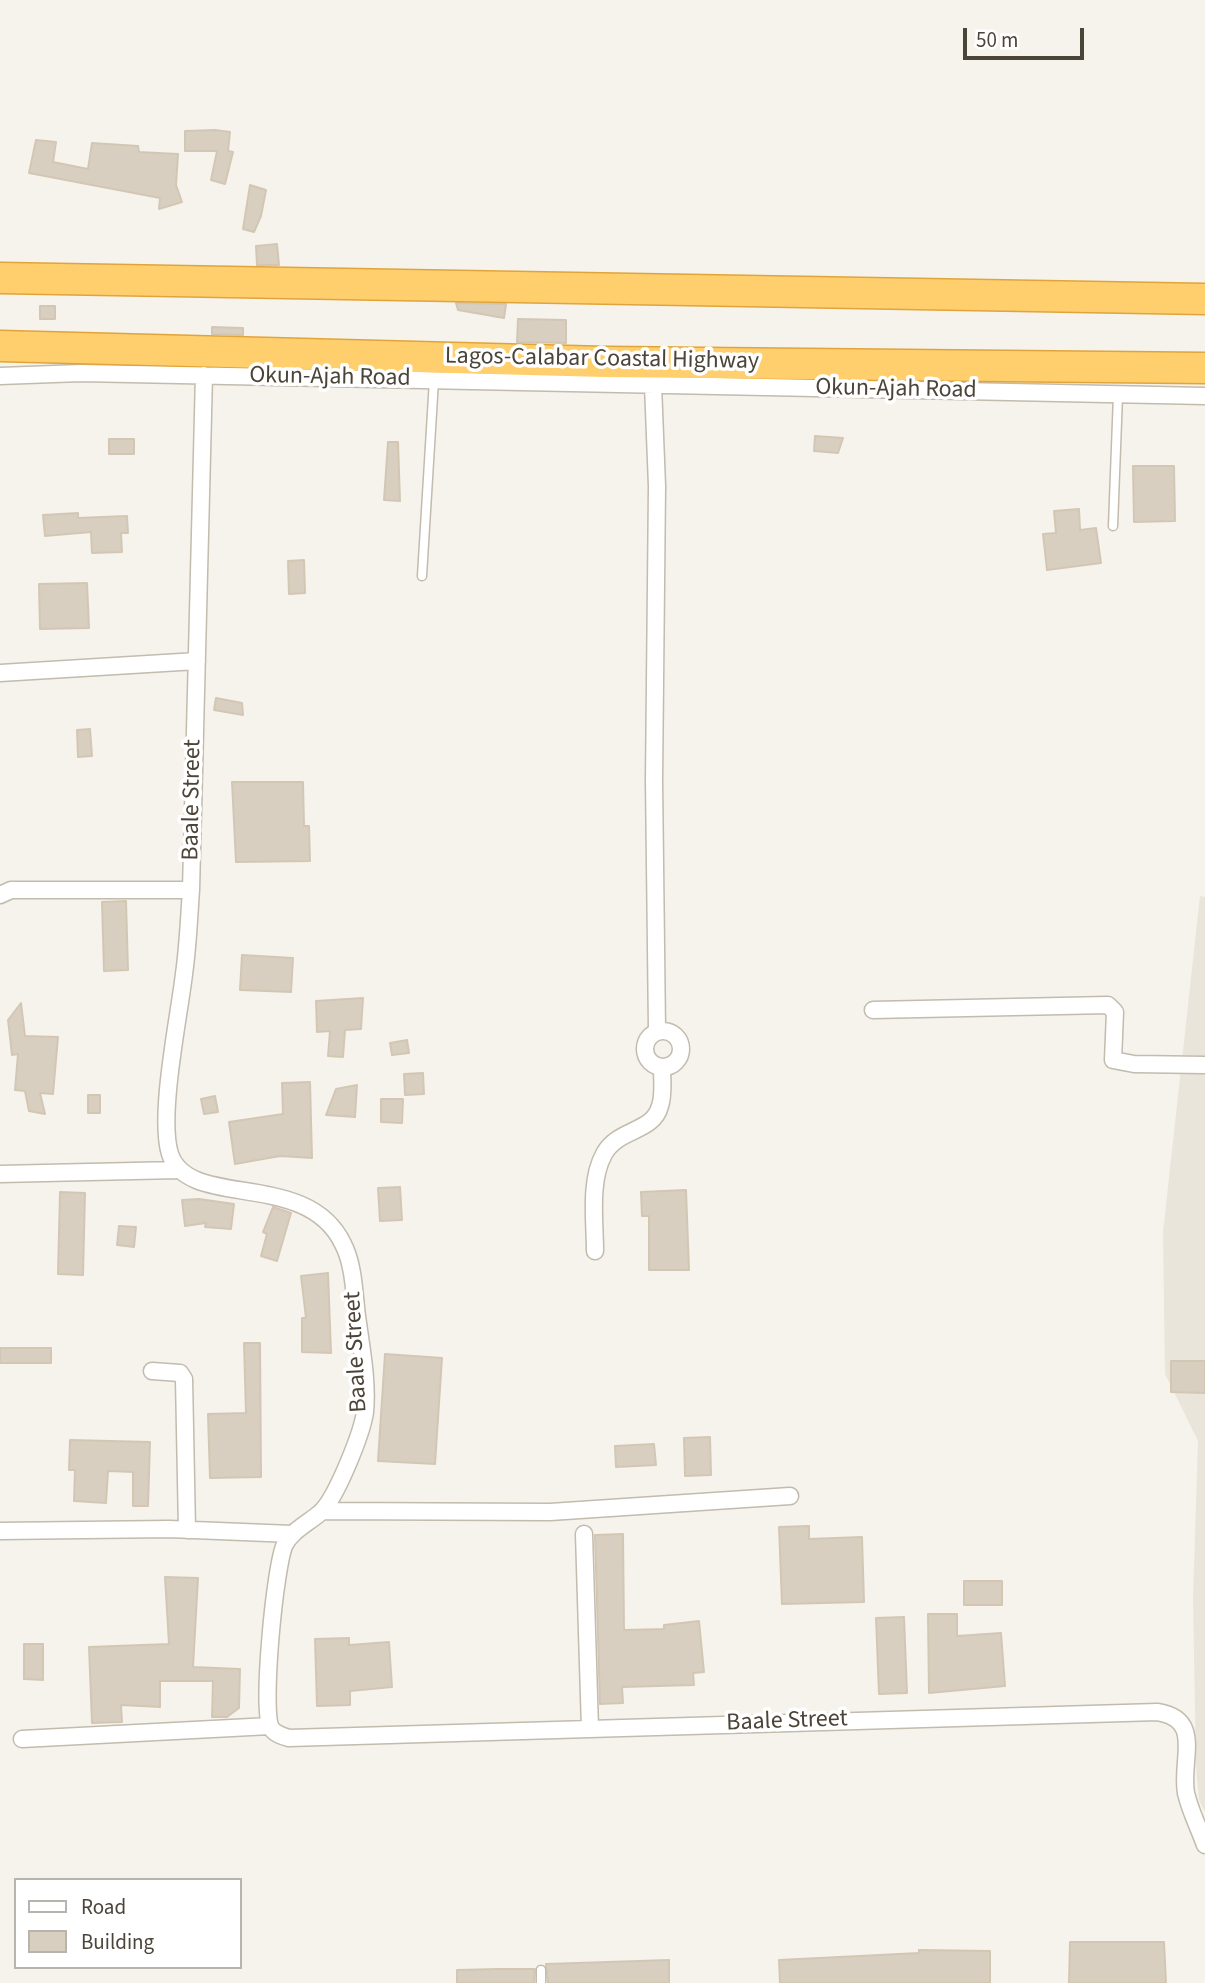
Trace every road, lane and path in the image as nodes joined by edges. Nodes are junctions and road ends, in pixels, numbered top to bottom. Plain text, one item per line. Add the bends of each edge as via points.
1 (0, 278) edge
2 (1205, 299) edge
3 (0, 346) edge
4 (1205, 368) edge
5 (204, 375) junction
6 (0, 376) edge
7 (434, 380) junction
8 (653, 386) junction
9 (1118, 395) junction
10 (1205, 397) edge
11 (1113, 526) dead end
12 (422, 576) dead end
13 (197, 661) junction
14 (0, 673) edge
15 (191, 890) junction
16 (0, 894) edge
17 (873, 1010) dead end
18 (657, 1031) junction
19 (1205, 1065) edge
20 (662, 1068) junction
21 (178, 1170) junction
22 (0, 1174) edge
23 (594, 1251) dead end
24 (152, 1371) dead end
25 (790, 1496) dead end
26 (323, 1511) junction
27 (187, 1530) junction
28 (0, 1531) edge
29 (292, 1534) junction
30 (584, 1534) dead end
31 (270, 1726) junction
32 (590, 1729) junction
33 (22, 1739) dead end
34 (1205, 1845) edge
35 (541, 1970) dead end
36 (541, 1983) edge

1 - 2 highway
3 - 4 highway, Lagos-Calabar Coastal Highway via 605,362
5 - 6 street, Okun-Ajah Road
5 - 7 street, Okun-Ajah Road
5 - 13 street, Baale Street
7 - 8 street, Okun-Ajah Road
7 - 12 lane
8 - 9 street, Okun-Ajah Road
8 - 18 street
9 - 10 street, Okun-Ajah Road
9 - 11 lane
13 - 14 street
13 - 15 street, Baale Street
15 - 16 street via 11,890
15 - 21 street, Baale Street via 167,1137
17 - 19 street via 1108,1005 1115,1012 1113,1060
18 - 20 street via 647,1039 644,1052 650,1063
18 - 20 street via 670,1031 680,1040 682,1053 675,1064
20 - 23 street via 660,1107 653,1119 617,1137 603,1155 596,1184
21 - 22 street
21 - 26 street, Baale Street via 198,1181 306,1204 328,1220 344,1245 362,1351 365,1411 355,1446
24 - 27 street via 180,1373 184,1379
25 - 26 street via 550,1512
26 - 29 street, Baale Street
27 - 28 street
27 - 29 street
29 - 31 street via 280,1560 267,1680
30 - 32 street
31 - 32 street, Baale Street via 289,1738
31 - 33 street
32 - 34 street, Baale Street via 1170,1714 1181,1721 1186,1732 1185,1790
35 - 36 lane

